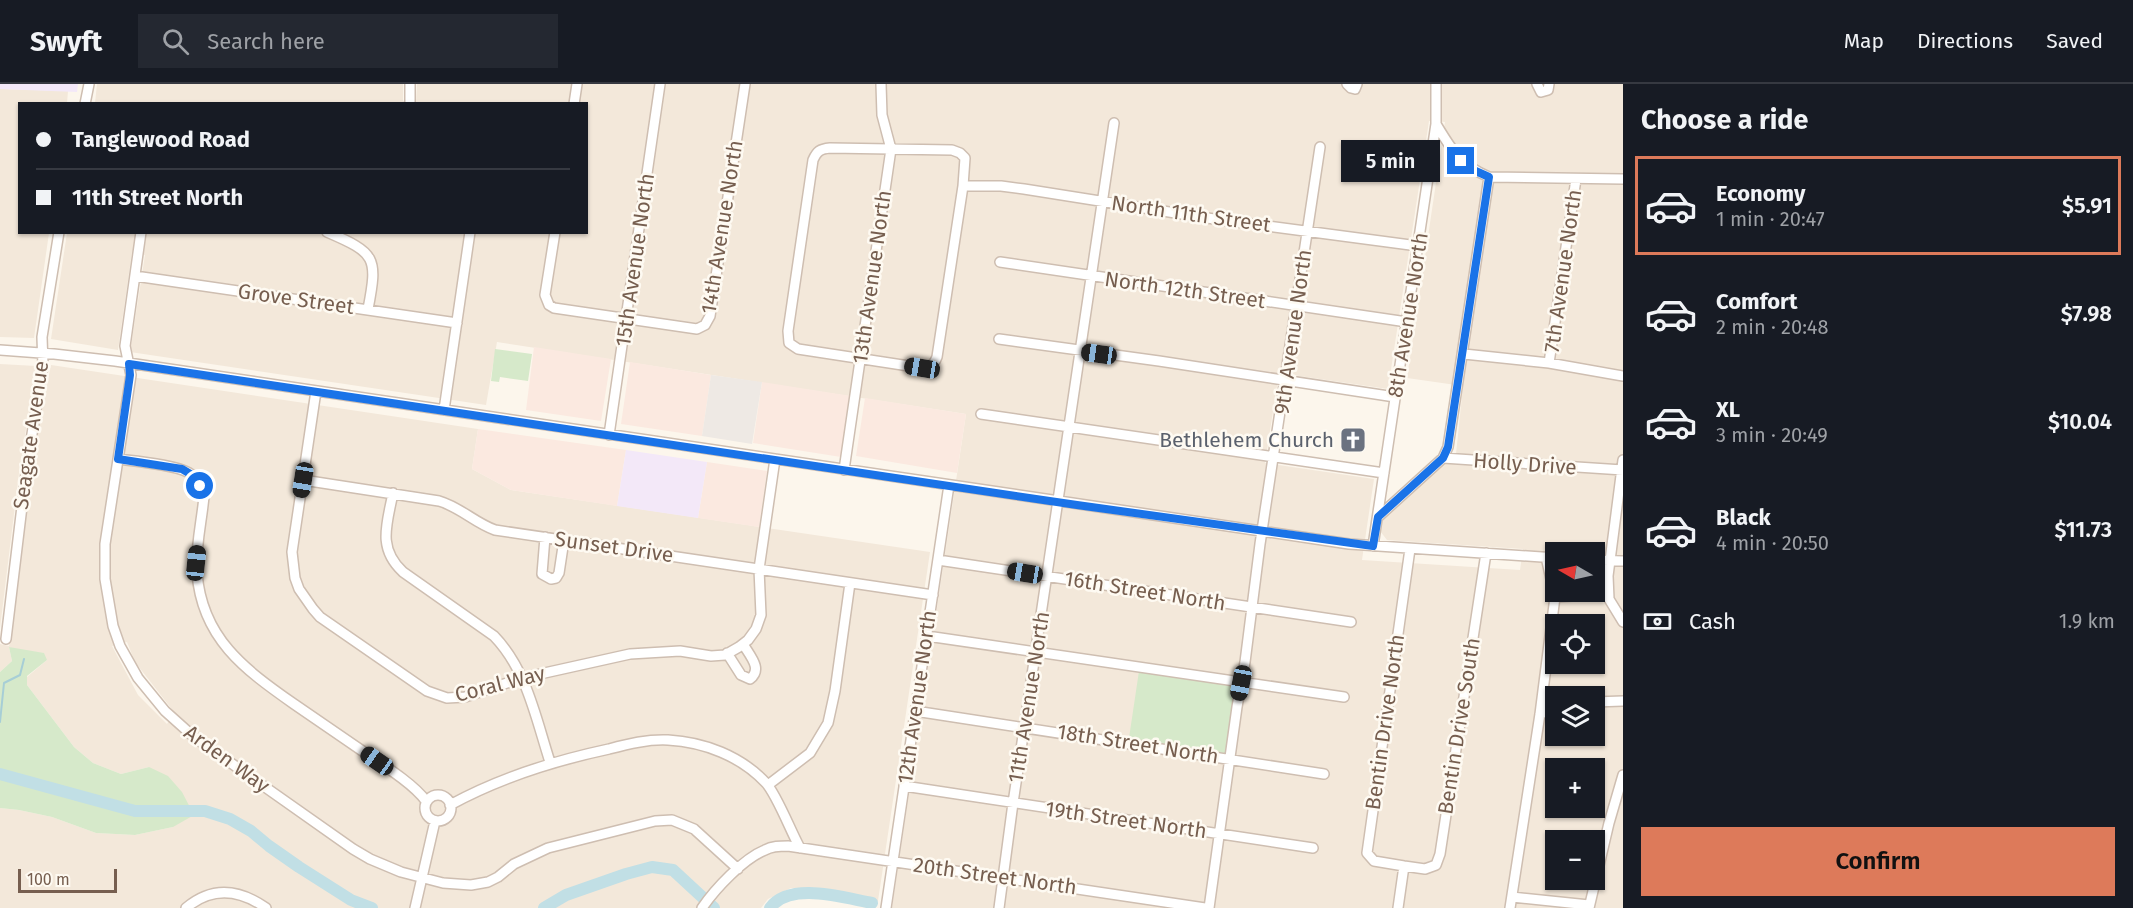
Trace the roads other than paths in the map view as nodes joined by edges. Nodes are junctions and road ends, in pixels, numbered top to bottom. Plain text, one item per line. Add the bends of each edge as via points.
1 (89, 84) edge
2 (410, 84) edge
3 (577, 84) edge
4 (660, 84) edge
5 (745, 84) edge
6 (881, 84) edge
7 (1347, 84) edge
8 (1357, 84) edge
9 (1436, 84) edge
10 (1537, 84) edge
11 (1549, 84) edge
12 (85, 102) edge
13 (410, 102) edge
14 (574, 102) edge
15 (1114, 123) dead end
16 (1436, 124) junction
17 (1320, 147) dead end
18 (891, 149) junction
19 (1489, 177) junction
20 (1576, 179) junction
21 (1623, 179) edge
22 (963, 186) junction
23 (1102, 202) junction
24 (1308, 230) junction
25 (59, 234) edge
26 (141, 234) edge
27 (332, 234) edge
28 (470, 234) edge
29 (555, 234) edge
30 (1418, 246) junction
31 (1000, 261) dead end
32 (135, 276) junction
33 (1090, 276) junction
34 (1297, 306) junction
35 (368, 309) junction
36 (626, 319) junction
37 (1407, 322) junction
38 (457, 323) junction
39 (999, 339) dead end
40 (0, 350) edge
41 (1081, 351) junction
42 (43, 353) junction
43 (1464, 354) junction
44 (861, 358) junction
45 (1549, 363) junction
46 (129, 364) junction
47 (1623, 376) edge
48 (1286, 381) junction
49 (316, 391) junction
50 (1395, 397) junction
51 (444, 410) junction
52 (981, 414) dead end
53 (1069, 426) junction
54 (609, 435) junction
55 (1275, 456) junction
56 (1443, 458) junction
57 (118, 459) junction
58 (775, 459) junction
59 (1623, 460) edge
60 (844, 470) junction
61 (1622, 470) edge
62 (1384, 473) junction
63 (303, 480) junction
64 (949, 486) junction
65 (393, 493) junction
66 (1058, 502) junction
67 (1378, 517) junction
68 (1263, 532) junction
69 (545, 537) junction
70 (564, 540) junction
71 (1373, 546) junction
72 (1410, 549) junction
73 (1485, 553) junction
74 (1545, 557) edge
75 (938, 560) junction
76 (1605, 561) edge
77 (1610, 561) junction
78 (1623, 561) edge
79 (759, 569) junction
80 (1047, 577) junction
81 (850, 583) junction
82 (933, 595) junction
83 (1605, 599) edge
84 (1610, 599) junction
85 (1554, 602) edge
86 (1252, 608) junction
87 (1352, 622) dead end
88 (1623, 622) edge
89 (4, 625) edge
90 (927, 636) junction
91 (6, 639) dead end
92 (743, 644) junction
93 (1035, 652) junction
94 (727, 654) junction
95 (522, 678) junction
96 (1241, 683) junction
97 (1344, 697) dead end
98 (1623, 701) edge
99 (1605, 702) edge
100 (915, 711) junction
101 (1545, 713) edge
102 (1540, 714) junction
103 (1025, 727) junction
104 (1229, 758) junction
105 (550, 762) junction
106 (1324, 774) dead end
107 (1623, 775) edge
108 (768, 785) junction
109 (904, 786) junction
110 (426, 801) junction
111 (1013, 803) junction
112 (450, 805) junction
113 (435, 821) junction
114 (1219, 833) junction
115 (800, 848) junction
116 (1313, 848) dead end
117 (892, 861) junction
118 (1404, 866) junction
119 (738, 869) junction
120 (1003, 877) junction
121 (422, 878) junction
122 (1512, 897) junction
123 (1589, 907) edge
124 (186, 908) edge
125 (266, 908) edge
126 (415, 908) edge
127 (702, 908) edge
128 (886, 908) edge
129 (999, 908) edge
130 (1207, 908) edge
131 (1398, 908) edge
132 (1510, 908) edge

1 - 12 street
2 - 13 street
3 - 14 street
4 - 36 street, 15th Avenue North
5 - 36 street, 14th Avenue North via 710,316 697,329
6 - 18 street, 13th Avenue North via 882,115
7 - 8 street via 1354,89
9 - 16 street, 8th Avenue North
10 - 11 street via 1541,92 1548,90
15 - 23 street, 11th Avenue North
16 - 19 street via 1461,161
16 - 30 street, 8th Avenue North
17 - 24 street, 9th Avenue North
18 - 22 street via 960,153 965,158
18 - 44 street, 13th Avenue North
18 - 44 street via 830,148 816,153 788,331 789,343 798,349
19 - 20 street
19 - 43 street
20 - 21 street
20 - 45 street, 7th Avenue North
22 - 23 street, North 11th Street via 1001,186
22 - 44 street via 934,363 922,368
23 - 24 street, North 11th Street
23 - 33 street, 11th Avenue North
24 - 30 street, North 11th Street
24 - 34 street, 9th Avenue North
25 - 42 street, Seagate Avenue via 42,337
26 - 32 street, Arden Way
27 - 35 street via 357,245 369,256 374,273
28 - 38 street
29 - 36 street via 545,295 549,305
30 - 37 street, 8th Avenue North
31 - 33 street, North 12th Street
32 - 35 street, Grove Street
32 - 46 street, Arden Way via 125,346
33 - 34 street, North 12th Street
33 - 41 street, 11th Avenue North
34 - 37 street, North 12th Street
34 - 48 street, 9th Avenue North
35 - 38 street, Grove Street
36 - 54 street, 15th Avenue North
37 - 50 street, 8th Avenue North
38 - 51 street
39 - 41 street
40 - 42 street
41 - 48 street
41 - 53 street, 11th Avenue North
42 - 46 street
42 - 89 street, Seagate Avenue
43 - 45 street
43 - 56 street
44 - 60 street, 13th Avenue North
45 - 47 street
46 - 49 street
46 - 57 street, Arden Way
48 - 50 street
48 - 55 street, 9th Avenue North
49 - 51 street
49 - 63 street, Coral Way
50 - 62 street, 8th Avenue North
51 - 54 street
52 - 53 street
53 - 55 street
53 - 66 street, 11th Avenue North
54 - 58 street
55 - 62 street
55 - 68 street, 9th Avenue North
56 - 61 street, Holly Drive
56 - 67 street, Holly Drive
57 - 110 street via 182,469 200,486 204,496 196,563 198,587 216,633 236,660
57 - 121 street, Arden Way via 105,543 105,579 113,626 138,678 165,711 194,736 353,849
58 - 60 street
58 - 79 street
59 - 61 street
60 - 64 street
61 - 77 street
62 - 67 street, 8th Avenue North
63 - 65 street, Sunset Drive
63 - 95 street, Coral Way via 292,568 299,589 320,617 436,695 465,697
64 - 66 street
64 - 75 street, 12th Avenue North
65 - 69 street, Sunset Drive via 449,504 495,530
65 - 95 street via 386,531 391,560 494,636
66 - 68 street
66 - 80 street, 11th Avenue North
67 - 71 street, 8th Avenue North
68 - 71 street
68 - 86 street, 9th Avenue North
69 - 70 street, Sunset Drive
69 - 70 street via 542,574 551,579 559,573
70 - 79 street, Sunset Drive
71 - 72 street
72 - 73 street
72 - 118 street, Bentin Drive North via 1366,853 1374,861
73 - 74 street
73 - 118 street, Bentin Drive South via 1439,861 1431,868
75 - 80 street, 16th Street North
75 - 82 street, 12th Avenue North
76 - 77 street
77 - 78 street
77 - 84 street
79 - 81 street, Sunset Drive
79 - 92 street via 760,615 756,629
80 - 86 street, 16th Street North
80 - 93 street, 11th Avenue North
81 - 82 street, Sunset Drive
81 - 108 street via 828,723 810,753
82 - 90 street, 12th Avenue North
83 - 84 street
84 - 88 street
85 - 102 street
86 - 87 street, 16th Street North
86 - 96 street, 9th Avenue North
89 - 91 street, Seagate Avenue
90 - 93 street
90 - 100 street, 12th Avenue North
92 - 94 street
92 - 94 street via 757,667 750,680 741,675
93 - 96 street
93 - 103 street, 11th Avenue North
94 - 95 street, Coral Way via 630,654
95 - 105 street
96 - 97 street
96 - 104 street, 9th Avenue North
98 - 99 street
100 - 103 street, 18th Street North
100 - 109 street, 12th Avenue North
101 - 102 street
102 - 122 street
103 - 104 street, 18th Street North
103 - 111 street, 11th Avenue North
104 - 106 street, 18th Street North
104 - 114 street, 9th Avenue North
105 - 108 street via 639,742 666,740 726,754
105 - 112 street
107 - 123 street
108 - 115 street
109 - 111 street, 19th Street North
109 - 117 street, 12th Avenue North
110 - 112 street via 438,795
110 - 113 street via 425,813
111 - 114 street, 19th Street North
111 - 120 street, 11th Avenue North
112 - 113 street via 448,817
113 - 121 street
114 - 116 street, 19th Street North
114 - 130 street, 9th Avenue North
115 - 117 street, 20th Street North
115 - 119 street, 20th Street North via 766,849
117 - 120 street, 20th Street North
117 - 128 street, 12th Avenue North
118 - 131 street
119 - 121 street, Arden Way via 694,829 664,820 549,848 481,884 456,885
119 - 127 street, 20th Street North
120 - 129 street, 11th Avenue North
120 - 130 street, 20th Street North
121 - 126 street
122 - 123 street
122 - 132 street
124 - 125 street via 207,896 228,892 242,894

